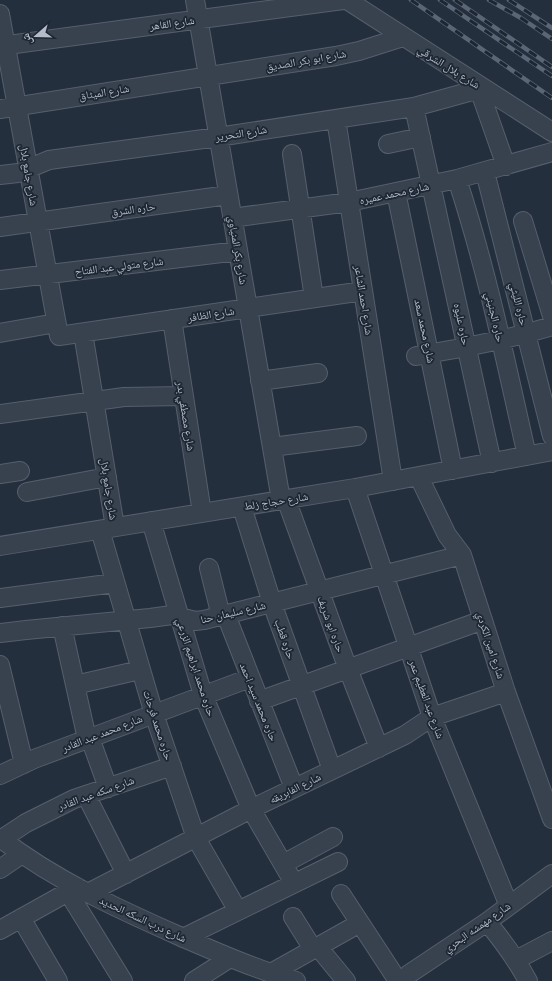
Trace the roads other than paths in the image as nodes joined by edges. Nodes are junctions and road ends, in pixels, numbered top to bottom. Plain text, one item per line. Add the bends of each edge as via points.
1 (195, 0) edge
2 (343, 0) edge
3 (347, 0) edge
4 (0, 14) edge
5 (198, 19) junction
6 (403, 38) junction
7 (3, 45) edge
8 (208, 76) junction
9 (480, 88) junction
10 (8, 107) edge
11 (414, 107) junction
12 (336, 119) junction
13 (552, 132) edge
14 (218, 137) junction
15 (421, 137) junction
16 (388, 144) dead end
17 (552, 152) edge
18 (292, 154) dead end
19 (506, 166) junction
20 (28, 168) junction
21 (485, 172) junction
22 (0, 175) edge
23 (457, 179) junction
24 (431, 184) junction
25 (396, 192) junction
26 (228, 194) junction
27 (349, 202) junction
28 (301, 209) junction
29 (232, 218) junction
30 (523, 221) dead end
31 (38, 223) junction
32 (0, 228) edge
33 (238, 251) junction
34 (48, 275) junction
35 (0, 280) edge
36 (363, 290) junction
37 (314, 298) junction
38 (248, 308) junction
39 (552, 316) edge
40 (172, 320) junction
41 (552, 326) edge
42 (57, 330) junction
43 (0, 333) edge
44 (83, 333) junction
45 (526, 334) junction
46 (501, 340) junction
47 (467, 348) junction
48 (423, 355) junction
49 (318, 373) dead end
50 (260, 381) junction
51 (183, 396) junction
52 (94, 400) junction
53 (0, 414) edge
54 (357, 436) dead end
55 (552, 436) edge
56 (272, 447) junction
57 (552, 451) edge
58 (527, 456) junction
59 (492, 463) junction
60 (453, 470) junction
61 (20, 471) dead end
62 (0, 474) edge
63 (419, 476) junction
64 (107, 477) junction
65 (392, 481) junction
66 (355, 488) junction
67 (27, 492) dead end
68 (283, 500) junction
69 (242, 507) junction
70 (202, 513) junction
71 (152, 521) junction
72 (108, 529) junction
73 (0, 546) edge
74 (462, 556) junction
75 (209, 568) dead end
76 (384, 575) junction
77 (115, 583) junction
78 (319, 591) junction
79 (0, 598) edge
80 (272, 603) junction
81 (223, 615) junction
82 (179, 616) junction
83 (126, 620) junction
84 (483, 620) junction
85 (62, 626) junction
86 (0, 633) edge
87 (408, 647) junction
88 (0, 665) edge
89 (348, 669) junction
90 (140, 670) junction
91 (250, 678) junction
92 (75, 685) junction
93 (301, 686) junction
94 (506, 692) junction
95 (203, 695) junction
96 (259, 701) junction
97 (5, 706) edge
98 (154, 714) junction
99 (432, 717) junction
100 (89, 738) junction
101 (379, 748) junction
102 (24, 764) junction
103 (172, 766) junction
104 (332, 770) junction
105 (0, 775) edge
106 (108, 788) junction
107 (294, 788) junction
108 (86, 795) junction
109 (251, 809) junction
110 (552, 820) edge
111 (333, 837) dead end
112 (1, 838) edge
113 (196, 838) junction
114 (22, 854) junction
115 (338, 862) dead end
116 (283, 864) junction
117 (0, 869) edge
118 (126, 874) junction
119 (552, 874) edge
120 (294, 883) junction
121 (77, 891) junction
122 (341, 894) dead end
123 (509, 906) junction
124 (238, 911) junction
125 (293, 917) dead end
126 (21, 918) junction
127 (487, 922) junction
128 (360, 923) junction
129 (0, 930) edge
130 (183, 938) junction
131 (552, 941) edge
132 (315, 948) junction
133 (230, 958) junction
134 (516, 960) junction
135 (263, 975) edge
136 (199, 979) edge
137 (58, 981) edge
138 (123, 981) edge
139 (296, 981) edge
140 (346, 981) edge
141 (398, 981) edge
142 (403, 981) edge
143 (528, 981) edge

1 - 5 street, شارع بكر المنياوي
2 - 5 street, شارع القاهر
3 - 6 street, شارع بلال الشرقي
4 - 7 street, شارع جامع بلال
5 - 7 street, شارع القاهر
5 - 8 street, شارع بكر المنياوي
6 - 8 street, شارع ابو بكر الصديق via 336,56
6 - 9 street, شارع بلال الشرقي
7 - 10 street, شارع جامع بلال
8 - 10 street, شارع الميثاق
8 - 14 street, شارع بكر المنياوي
9 - 11 street, شارع التحرير
9 - 13 street, شارع بلال الشرقي
9 - 19 street
10 - 20 street, شارع جامع بلال
11 - 12 street, شارع التحرير
11 - 15 street, حاره عليوه
12 - 14 street, شارع التحرير
12 - 27 street, شارع احمد الشاعر
14 - 20 street, شارع التحرير via 49,160
14 - 26 street, شارع بكر المنياوي
15 - 16 street
15 - 24 street, حاره عليوه
17 - 19 street, شارع محمد عميره
18 - 28 street
19 - 21 street, شارع محمد عميره
20 - 22 street, شارع التحرير via 18,173
20 - 31 street, شارع جامع بلال
21 - 23 street, شارع محمد عميره
21 - 45 street, حاره الليثي
23 - 24 street, شارع محمد عميره
23 - 46 street, حاره الجنيني
24 - 25 street, شارع محمد عميره
24 - 47 street, حاره عليوه
25 - 27 street, شارع محمد عميره
25 - 48 street, شارع محمد سعد
26 - 29 street, شارع بكر المنياوي
26 - 31 street, حاره الشرق
27 - 28 street, شارع محمد عميره
27 - 36 street, شارع احمد الشاعر
28 - 29 street, شارع محمد عميره
28 - 37 street
29 - 33 street, شارع بكر المنياوي
30 - 39 street
31 - 32 street, حاره الشرق
31 - 34 street, شارع جامع بلال
33 - 34 street, شارع متولي عبد الفتاح
33 - 38 street, شارع بكر المنياوي
34 - 35 street, شارع متولي عبد الفتاح
34 - 42 street, شارع جامع بلال
36 - 37 street, شارع الظافر
36 - 65 street, شارع احمد الشاعر
37 - 38 street, شارع الظافر
38 - 40 street, شارع الظافر
38 - 50 street, شارع بكر المنياوي
40 - 44 street, شارع الظافر
40 - 51 street, شارع مصطفي بدر
41 - 45 street
42 - 43 street, شارع الظافر
42 - 44 street, شارع الظافر
44 - 52 street, شارع جامع بلال
45 - 46 street
45 - 55 street, حاره الليثي
46 - 47 street
46 - 58 street, حاره الجنيني
47 - 48 street
47 - 59 street, حاره عليوه
48 - 60 street, شارع محمد سعد
49 - 50 street
50 - 56 street, شارع بكر المنياوي
51 - 52 street via 131,396
51 - 70 street, شارع مصطفي بدر
52 - 53 street
52 - 64 street, شارع جامع بلال
54 - 56 street
56 - 68 street, شارع بكر المنياوي
57 - 58 street, شارع حجاج زلط
58 - 59 street, شارع حجاج زلط
59 - 60 street, شارع حجاج زلط
60 - 63 street, شارع حجاج زلط
61 - 62 street
63 - 65 street, شارع حجاج زلط
63 - 74 street, شارع امين الكردي via 447,535
64 - 67 street
64 - 72 street, شارع جامع بلال
65 - 66 street, شارع حجاج زلط
66 - 68 street, شارع حجاج زلط
66 - 76 street, شارع عبد العظيم عمر
68 - 69 street, شارع حجاج زلط
68 - 78 street, حاره ابو شريف
69 - 70 street, شارع حجاج زلط
69 - 80 street, حاره قطب
70 - 71 street, شارع حجاج زلط
71 - 72 street, شارع حجاج زلط
71 - 82 street, حاره محمد ابراهيم الزرعي
72 - 73 street, شارع حجاج زلط
72 - 77 street, حاره محمد فرحات
74 - 76 street, شارع سليمان حنا
74 - 84 street, شارع امين الكردي
75 - 81 street, حاره محمد سيد احمد
76 - 78 street, شارع سليمان حنا
76 - 87 street, شارع عبد العظيم عمر
77 - 79 street
77 - 83 street, حاره محمد فرحات
78 - 80 street, شارع سليمان حنا
78 - 89 street, حاره ابو شريف
80 - 81 street, شارع سليمان حنا
80 - 93 street, حاره قطب
81 - 82 street, شارع سليمان حنا via 195,621
81 - 91 street, حاره محمد سيد احمد
82 - 83 street, شارع سليمان حنا
82 - 95 street, حاره محمد ابراهيم الزرعي
83 - 85 street, شارع سليمان حنا
83 - 90 street, حاره محمد فرحات
84 - 87 street
84 - 94 street, شارع امين الكردي
85 - 86 street, شارع سليمان حنا
85 - 92 street
87 - 89 street
87 - 99 street, شارع عبد العظيم عمر
88 - 97 street
89 - 93 street
89 - 101 street, حاره ابو شريف
90 - 92 street
90 - 98 street, حاره محمد فرحات
91 - 95 street, شارع محمد عبد القادر
91 - 96 street, حاره محمد سيد احمد
92 - 100 street
93 - 96 street
93 - 104 street, حاره قطب
94 - 99 street, شارع الفابريقه
94 - 110 street, شارع امين الكردي
95 - 98 street, شارع محمد عبد القادر
95 - 109 street, حاره محمد ابراهيم الزرعي
96 - 107 street, حاره محمد سيد احمد
97 - 102 street
98 - 100 street, شارع محمد عبد القادر
98 - 103 street, حاره محمد فرحات
99 - 101 street, شارع الفابريقه
99 - 123 street, شارع عبد العظيم عمر
100 - 102 street, شارع محمد عبد القادر
100 - 106 street
101 - 104 street, شارع الفابريقه
102 - 105 street, شارع محمد عبد القادر
103 - 106 street, شارع سكه عبد القادر
103 - 113 street, حاره محمد فرحات
104 - 107 street, شارع الفابريقه
106 - 108 street, شارع سكه عبد القادر
107 - 109 street, شارع الفابريقه
108 - 112 street, شارع سكه عبد القادر via 50,810
108 - 118 street
109 - 113 street, شارع الفابريقه
109 - 116 street, حاره محمد ابراهيم الزرعي
111 - 116 street
112 - 114 street, شارع درب السكه الحديد
113 - 118 street, شارع الفابريقه
113 - 124 street, حاره محمد فرحات
114 - 117 street
114 - 121 street, شارع درب السكه الحديد
115 - 120 street
116 - 120 street, حاره محمد ابراهيم الزرعي
118 - 121 street, شارع الفابريقه
119 - 123 street, شارع مهمشه البحري
120 - 124 street
121 - 126 street, شارع الفابريقه
121 - 130 street, شارع درب السكه الحديد
121 - 138 street
122 - 128 street
123 - 127 street, شارع مهمشه البحري
124 - 130 street
125 - 132 street
126 - 129 street, شارع الفابريقه
126 - 137 street
127 - 134 street
127 - 142 street, شارع مهمشه البحري via 409,974
128 - 132 street
128 - 141 street
130 - 133 street, شارع درب السكه الحديد
131 - 134 street
132 - 135 street
132 - 140 street
133 - 135 street, شارع درب السكه الحديد
133 - 136 street
134 - 143 street
135 - 139 street, شارع درب السكه الحديد

